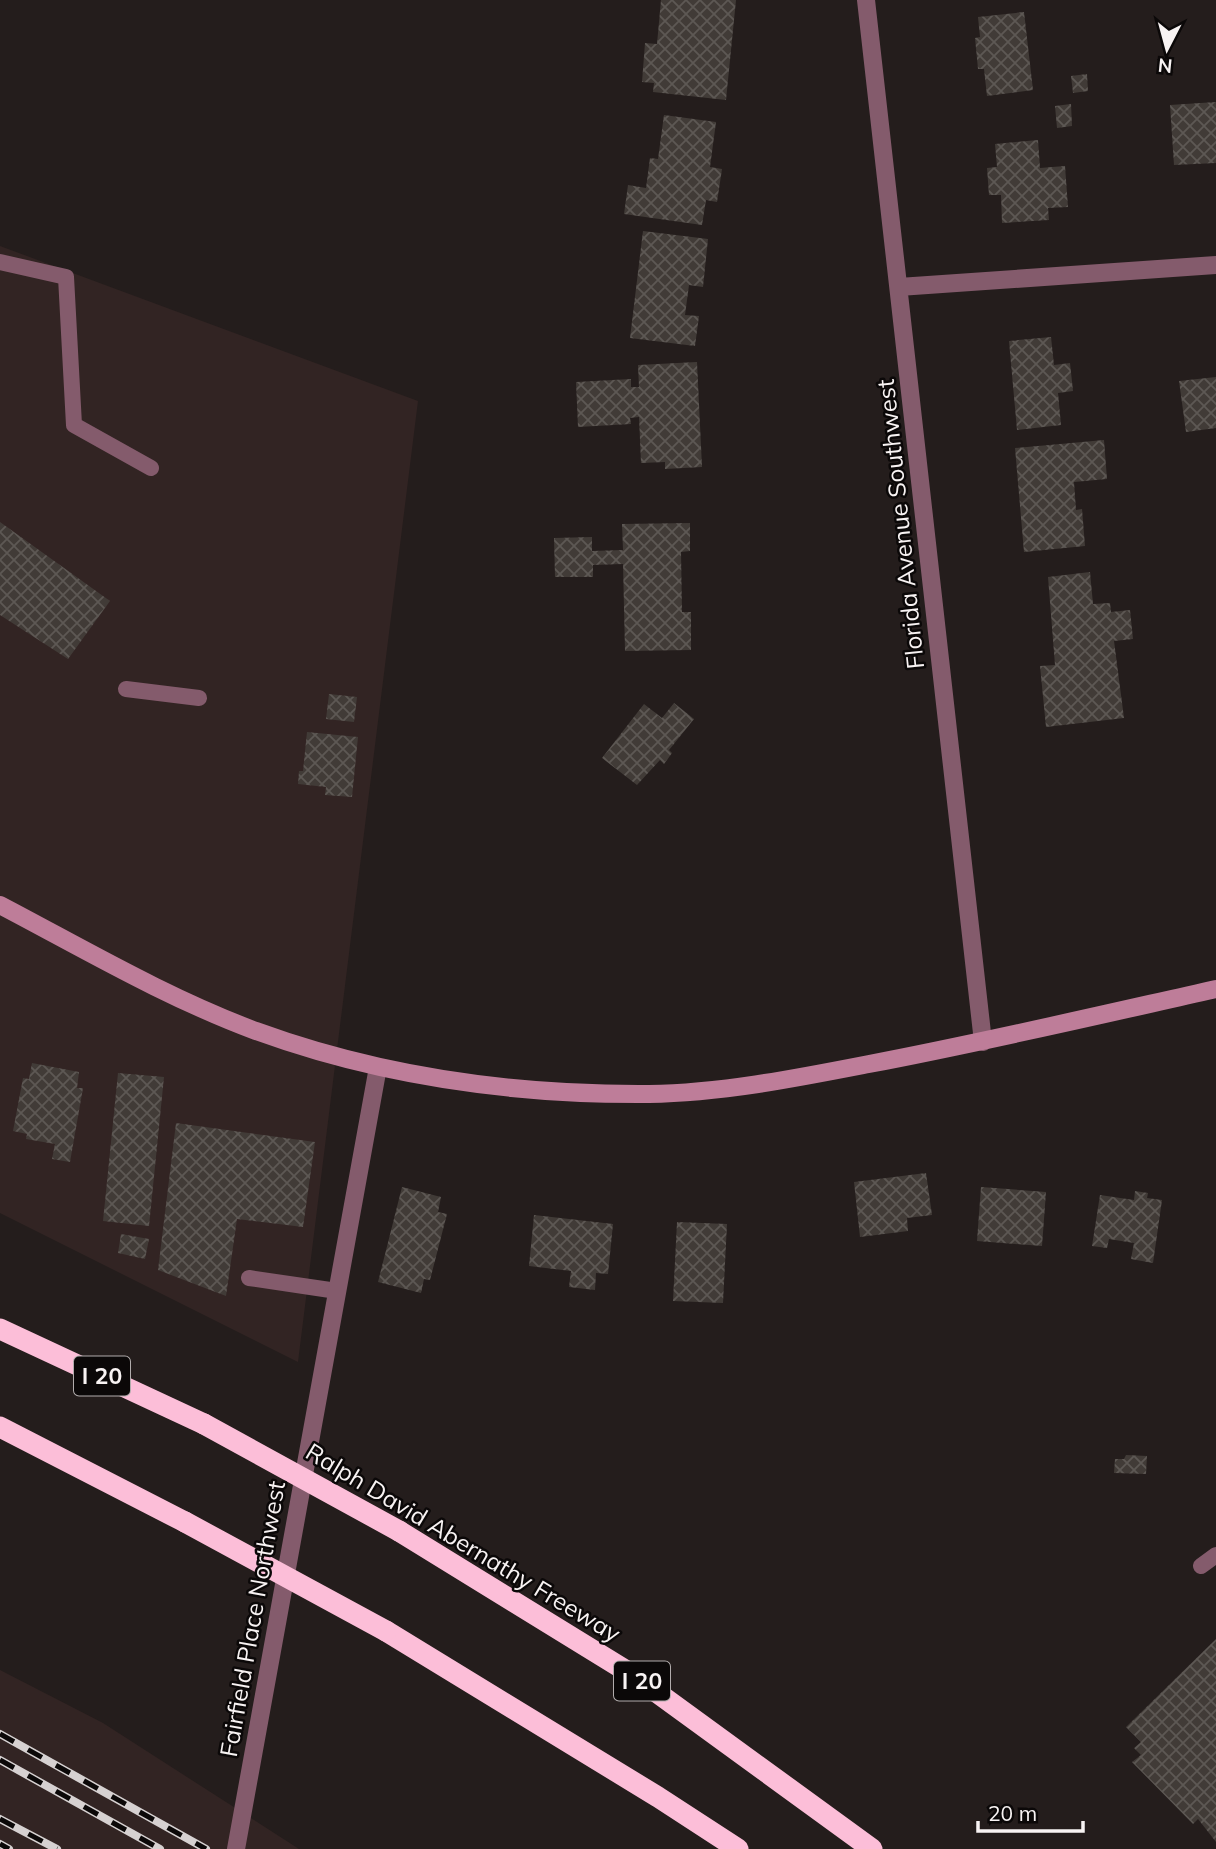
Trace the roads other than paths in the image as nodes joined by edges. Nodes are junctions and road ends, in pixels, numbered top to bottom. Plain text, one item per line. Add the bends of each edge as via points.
1 (866, 0) edge
2 (0, 262) edge
3 (1216, 265) edge
4 (899, 287) junction
5 (151, 468) dead end
6 (126, 689) dead end
7 (200, 698) dead end
8 (0, 905) edge
9 (1216, 989) edge
10 (983, 1042) junction
11 (377, 1068) junction
12 (249, 1278) dead end
13 (337, 1290) junction
14 (0, 1329) edge
15 (0, 1427) edge
16 (1216, 1555) edge
17 (1201, 1566) dead end
18 (236, 1849) edge
19 (738, 1849) edge
20 (872, 1849) edge

1 - 4 street, Florida Avenue Southwest
2 - 5 lane via 66,277 74,425
3 - 4 street
4 - 10 street, Florida Avenue Southwest
6 - 7 lane
8 - 11 main road via 144,981 256,1031
9 - 10 main road
10 - 11 main road via 774,1082 652,1094 512,1090
11 - 13 street, Fairfield Place Northwest
12 - 13 lane
13 - 18 street, Fairfield Place Northwest
14 - 20 highway, Ralph David Abernathy Freeway / I 20, bridge via 204,1424 399,1531 633,1675
15 - 19 highway, bridge via 386,1631
16 - 17 lane

